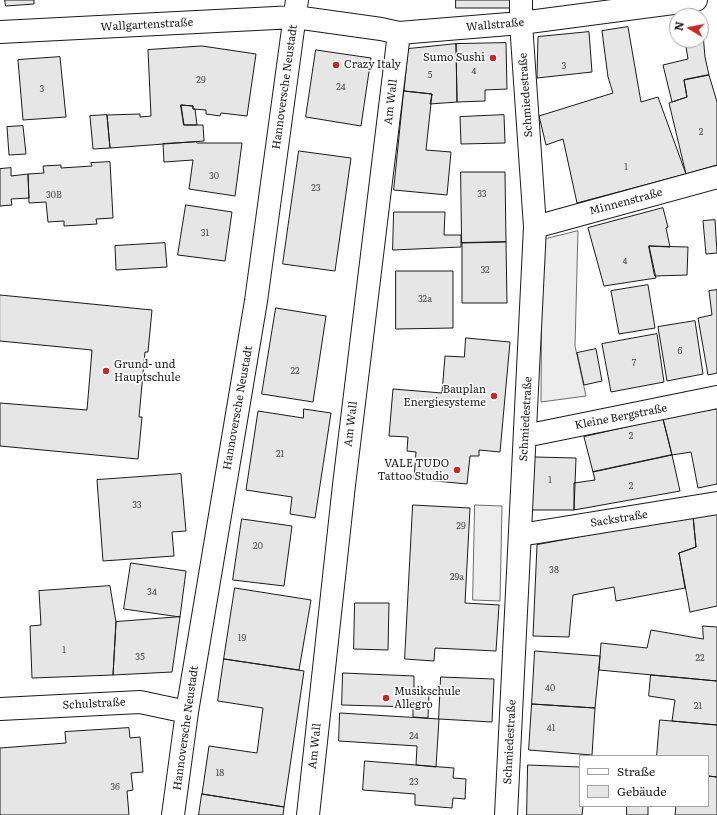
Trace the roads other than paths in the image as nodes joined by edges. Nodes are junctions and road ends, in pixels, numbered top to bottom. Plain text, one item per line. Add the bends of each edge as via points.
1 (521, 0) edge
2 (696, 0) edge
3 (296, 8) edge
4 (521, 23) junction
5 (0, 32) edge
6 (399, 33) junction
7 (717, 177) edge
8 (535, 227) junction
9 (717, 398) edge
10 (525, 436) junction
11 (717, 503) edge
12 (520, 535) junction
13 (0, 709) edge
14 (187, 712) junction
15 (173, 815) edge
16 (308, 815) edge
17 (506, 815) edge

1 - 4 street, Schmiedestraße
2 - 4 street, Wallstraße
3 - 5 street, Wallgartenstraße
3 - 6 street, Wallstraße
3 - 14 street, Hannoversche Neustadt via 256,301
4 - 6 street, Wallstraße
4 - 8 street, Schmiedestraße
6 - 16 street, Am Wall via 344,485
7 - 8 street, Minnenstraße
8 - 10 street, Schmiedestraße
9 - 10 street, Kleine Bergstraße
10 - 12 street, Schmiedestraße
11 - 12 street, Sackstraße
12 - 17 street, Schmiedestraße
13 - 14 street, Schulstraße via 140,702
14 - 15 street, Hannoversche Neustadt

